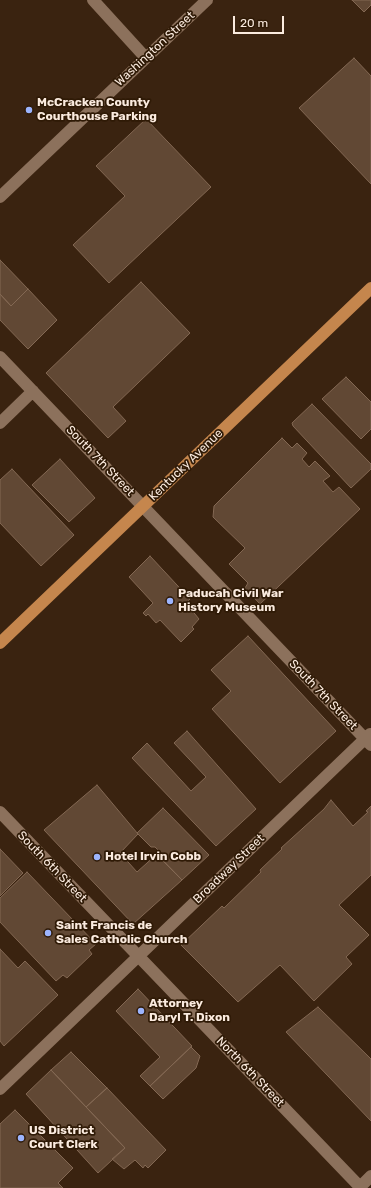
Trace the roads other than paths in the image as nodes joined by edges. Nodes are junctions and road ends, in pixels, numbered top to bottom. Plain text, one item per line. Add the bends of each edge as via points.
1 (93, 0) edge
2 (207, 0) edge
3 (145, 57) junction
4 (0, 197) edge
5 (371, 288) edge
6 (0, 357) edge
7 (33, 391) junction
8 (0, 423) edge
9 (143, 506) junction
10 (0, 643) edge
11 (369, 739) edge
12 (1, 817) edge
13 (138, 956) junction
14 (0, 1089) edge
15 (371, 1176) edge
16 (360, 1188) edge

1 - 3 street
2 - 3 street, Washington Street
3 - 4 street, Washington Street
5 - 9 main road, Kentucky Avenue
6 - 7 street, South 7th Street
7 - 8 street
7 - 9 street, South 7th Street
9 - 10 main road, Kentucky Avenue
9 - 11 street, South 7th Street
11 - 13 street, Broadway Street
12 - 13 street, South 6th Street
13 - 14 street, Broadway Street
13 - 16 street, North 6th Street
15 - 16 street

